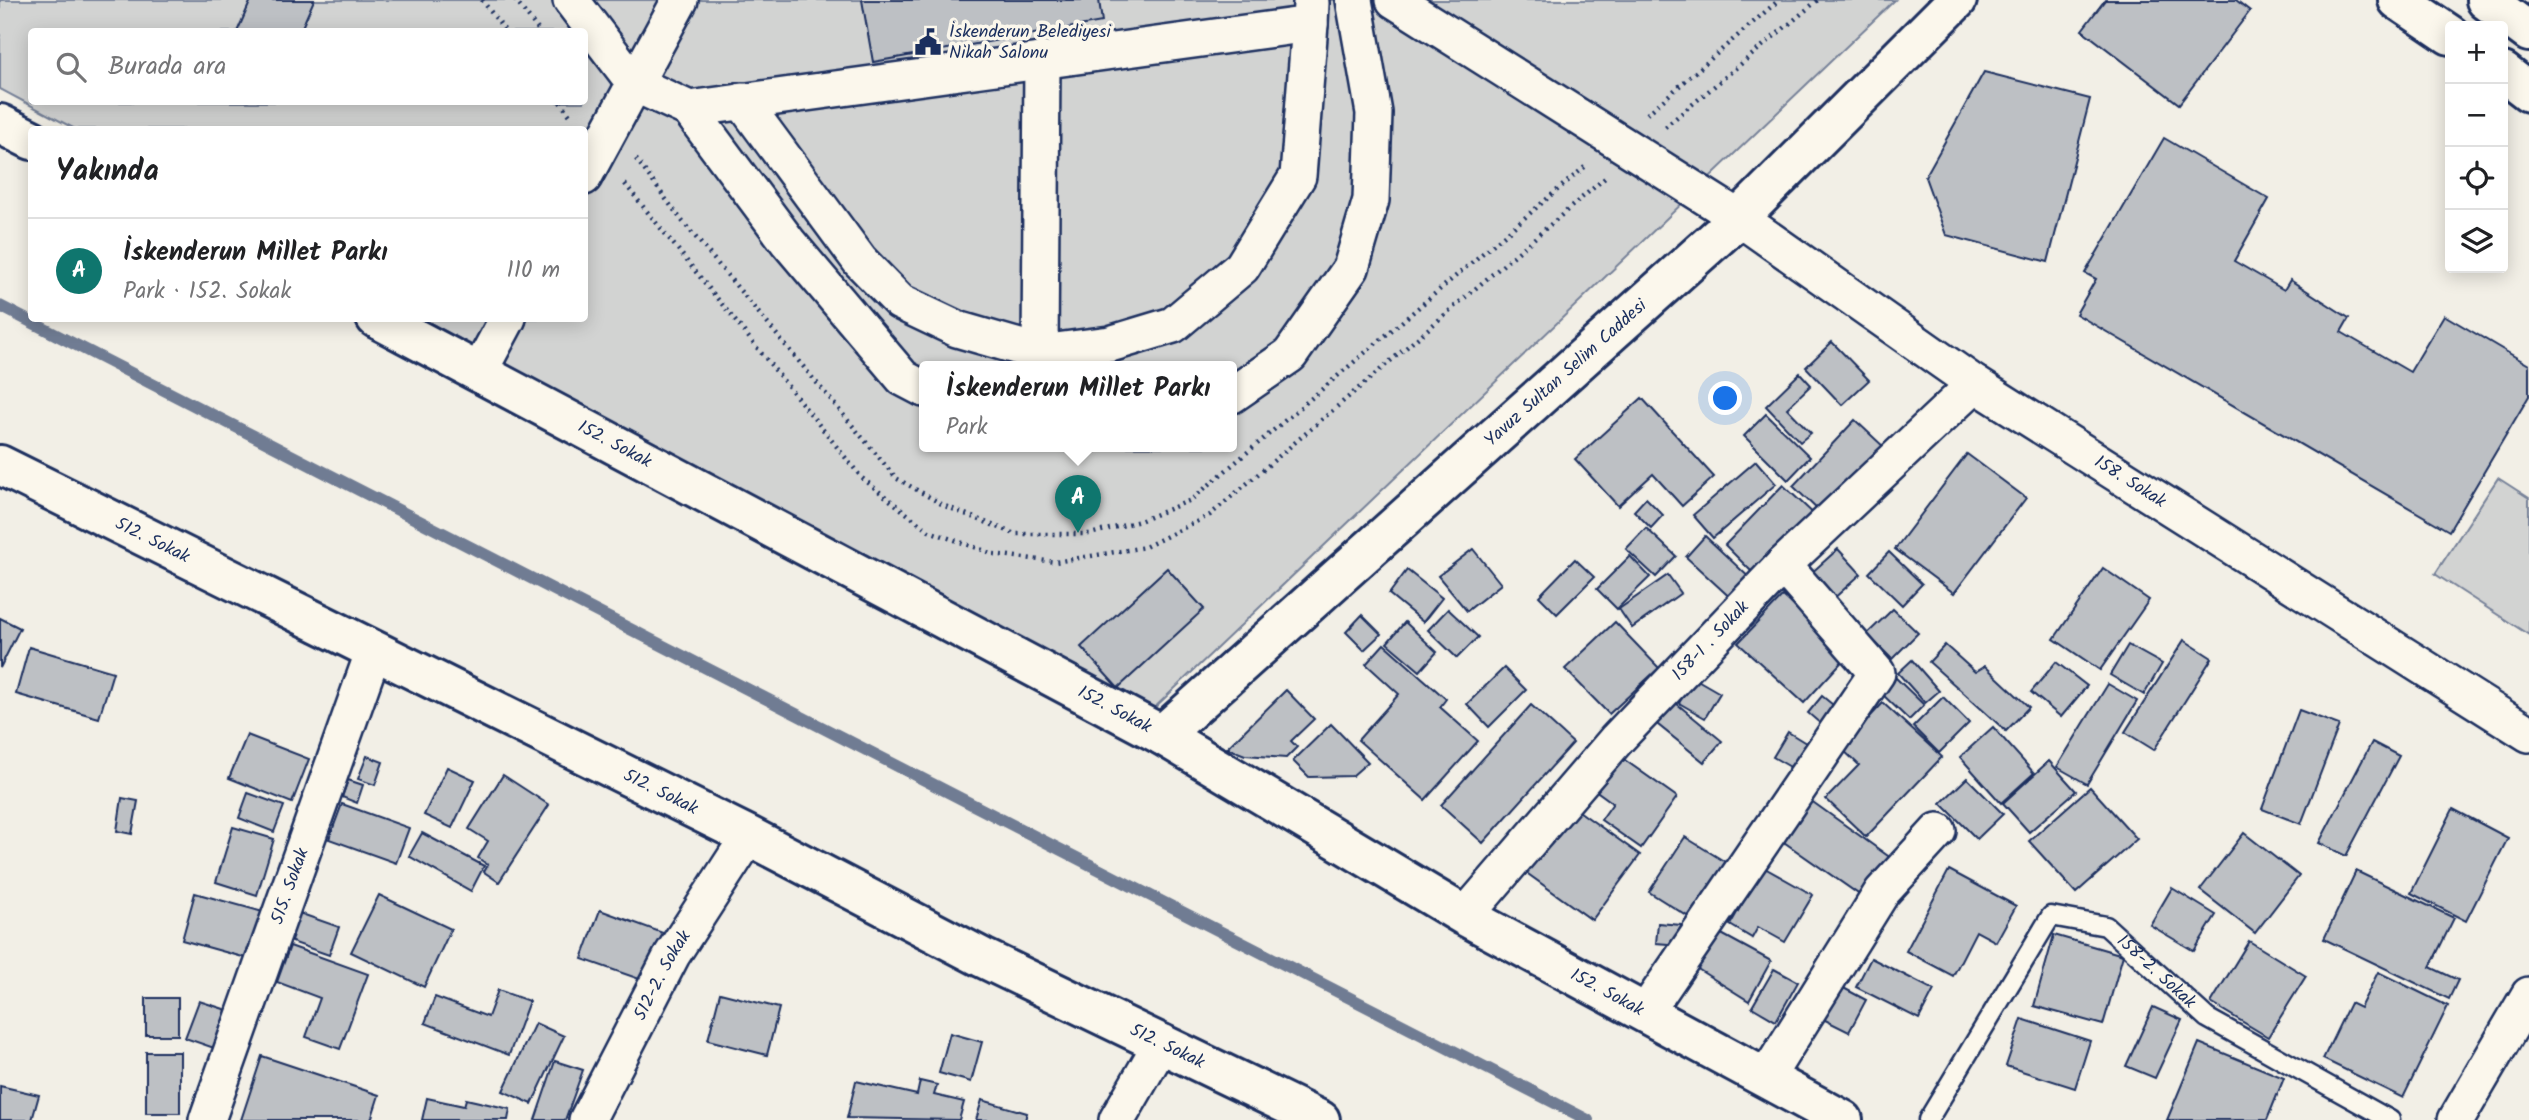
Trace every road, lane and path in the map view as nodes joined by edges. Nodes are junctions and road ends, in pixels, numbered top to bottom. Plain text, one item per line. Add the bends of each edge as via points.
1 (482, 0) edge
2 (515, 0) edge
3 (571, 0) edge
4 (680, 0) edge
5 (1354, 0) edge
6 (1394, 0) edge
7 (1957, 0) edge
8 (2398, 0) edge
9 (1310, 12) edge
10 (503, 28) edge
11 (537, 28) edge
12 (2445, 32) edge
13 (1042, 60) junction
14 (2508, 76) edge
15 (635, 84) junction
16 (2529, 92) edge
17 (742, 101) junction
18 (690, 109) junction
19 (0, 124) edge
20 (28, 139) edge
21 (588, 170) edge
22 (1739, 218) junction
23 (384, 322) edge
24 (506, 322) edge
25 (1040, 353) junction
26 (479, 372) junction
27 (1975, 384) junction
28 (919, 386) edge
29 (1237, 392) edge
30 (5, 476) edge
31 (1783, 565) junction
32 (374, 650) junction
33 (2529, 734) edge
34 (1162, 735) junction
35 (1938, 831) dead end
36 (749, 836) junction
37 (1465, 916) junction
38 (2529, 995) edge
39 (1644, 1013) junction
40 (1162, 1042) junction
41 (1766, 1079) junction
42 (207, 1120) edge
43 (587, 1120) edge
44 (1117, 1120) edge
45 (1320, 1120) edge
46 (1843, 1120) edge
47 (1928, 1120) edge
48 (2390, 1120) edge
49 (2456, 1120) edge

1 - 10 path
2 - 11 path
3 - 15 street
4 - 15 street
5 - 29 street via 1374,113 1371,200 1351,268 1290,355
6 - 22 street, 158. Sokak
7 - 22 street, Yavuz Sultan Selim Caddesi
8 - 12 street
9 - 13 street
9 - 25 street via 1298,176 1242,267 1173,325 1110,344
13 - 17 street
13 - 25 street
14 - 16 street
15 - 18 street
15 - 21 street
17 - 18 street
17 - 25 street via 860,261 900,302 957,329
18 - 28 street via 797,252 903,378
19 - 20 street
22 - 27 street, 158. Sokak
22 - 34 street, Yavuz Sultan Selim Caddesi
23 - 26 street, 152. Sokak
24 - 26 street
26 - 34 street, 152. Sokak
27 - 31 street, 158-1 . Sokak
27 - 33 street, 158. Sokak
30 - 32 street, 512. Sokak
31 - 37 street, 158-1 . Sokak via 1617,739
31 - 39 street via 1877,673
32 - 36 street, 512. Sokak
32 - 42 street, 515. Sokak
34 - 37 street, 152. Sokak
35 - 41 street via 1882,892
36 - 40 street, 512. Sokak via 983,958
36 - 43 street, 512-2. Sokak via 673,955
37 - 39 street, 152. Sokak
38 - 49 street
39 - 41 street, 152. Sokak
40 - 44 street
40 - 45 street, 512. Sokak
41 - 46 street, 152. Sokak
47 - 48 lane, 158-2. Sokak via 2051,916 2106,926 2207,1018

